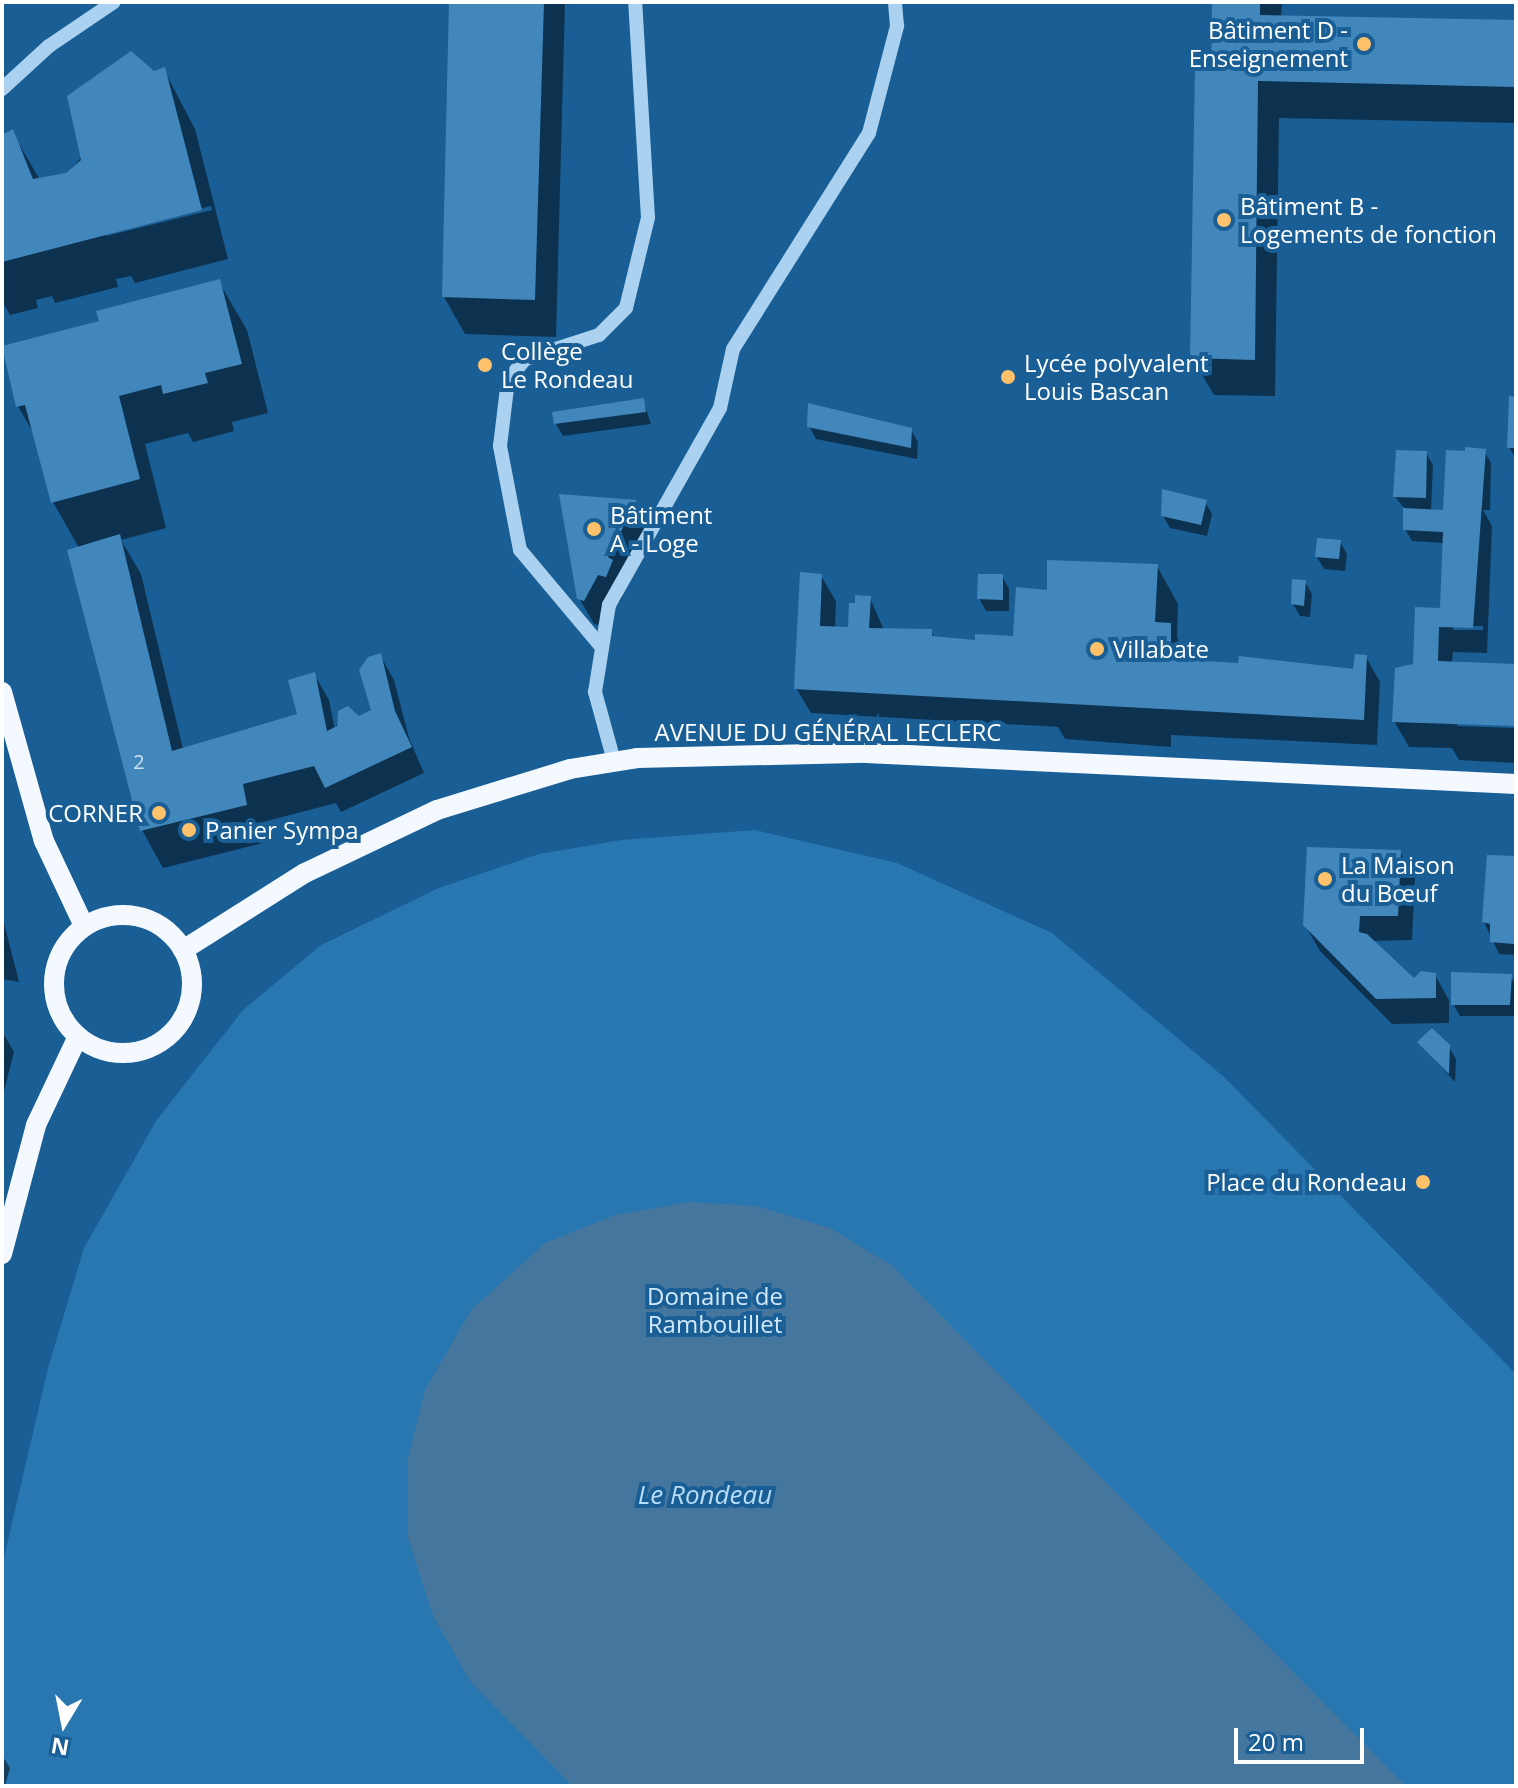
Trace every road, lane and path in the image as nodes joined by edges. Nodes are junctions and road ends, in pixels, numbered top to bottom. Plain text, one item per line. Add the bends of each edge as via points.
1 (114, 2) edge
2 (635, 2) edge
3 (895, 2) edge
4 (2, 89) edge
5 (599, 644) junction
6 (2, 692) edge
7 (614, 761) junction
8 (1516, 784) edge
9 (84, 926) junction
10 (183, 950) junction
11 (78, 1036) junction
12 (2, 1254) edge

1 - 4 lane via 49,46
2 - 5 lane via 648,218 626,308 599,335 525,359 508,380 500,446 520,550
3 - 5 lane via 897,26 869,133 733,349 720,408 609,605
5 - 7 lane via 595,692
6 - 9 main road via 44,841
7 - 8 main road, AVENUE DU GÉNÉRAL LECLERC via 688,753 866,753
7 - 10 main road, AVENUE DU GÉNÉRAL LECLERC via 570,769 437,810 305,873
9 - 10 main road via 129,915 151,921
9 - 11 main road via 57,962 53,984 57,1006
10 - 11 main road via 191,995 169,1035 129,1052 106,1051
11 - 12 main road via 36,1125

